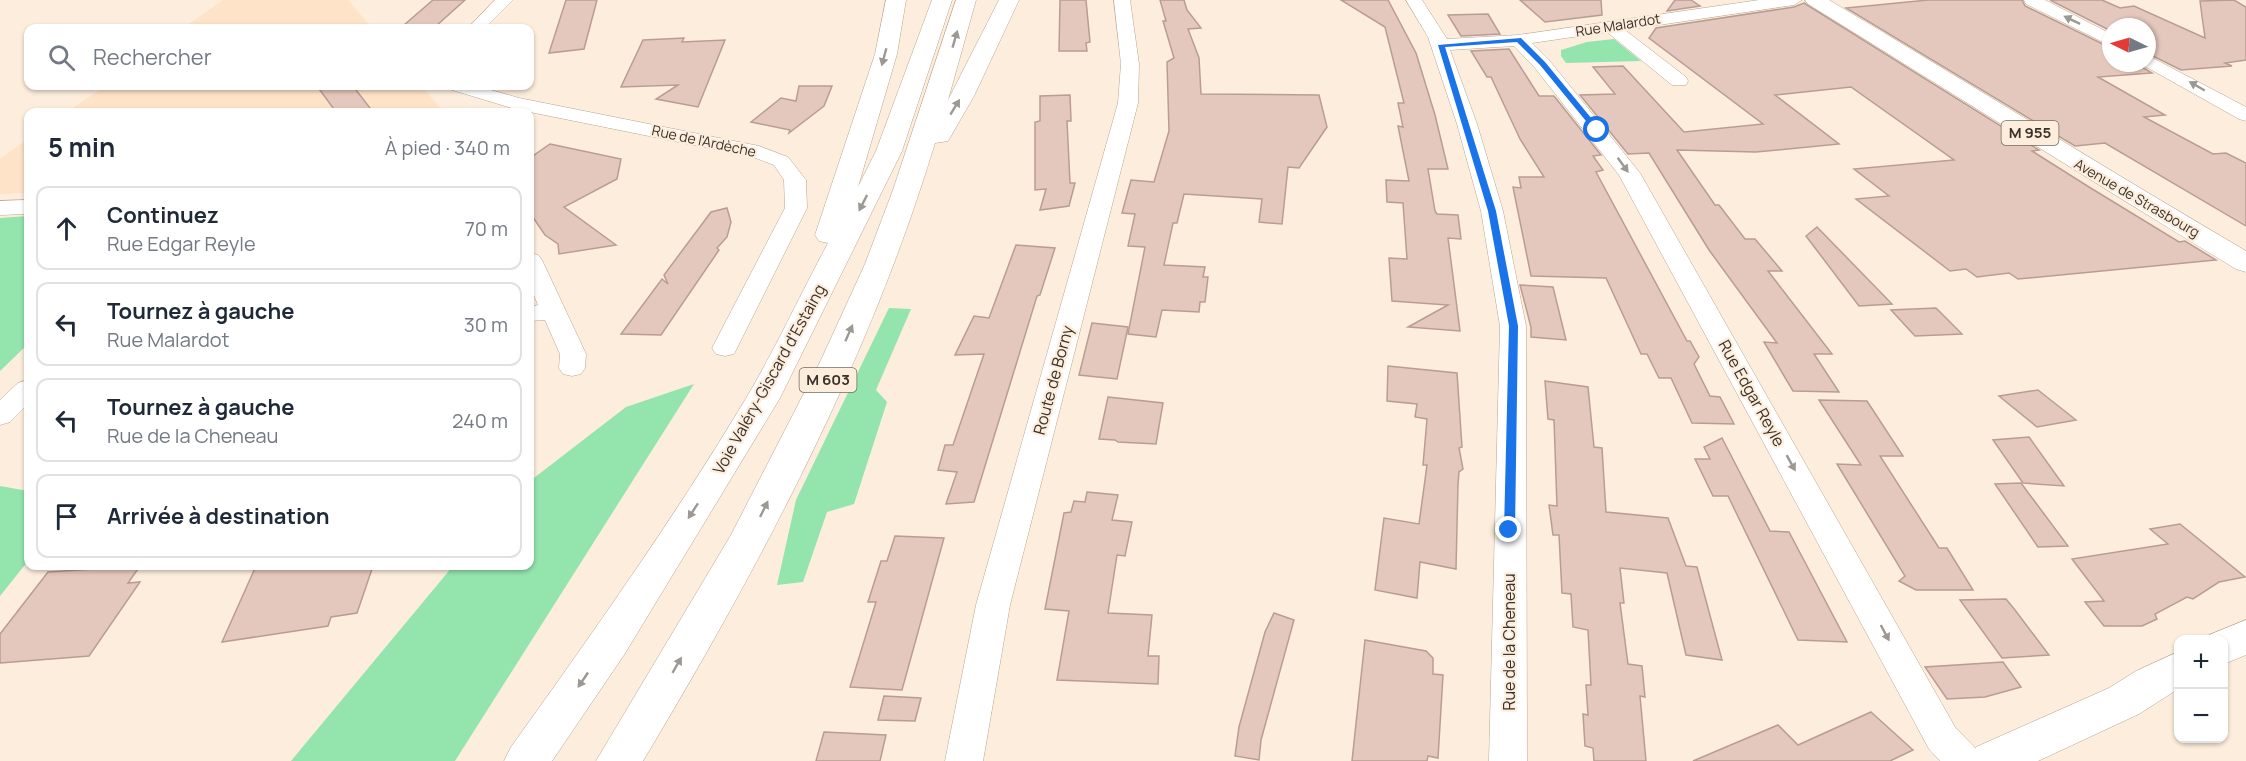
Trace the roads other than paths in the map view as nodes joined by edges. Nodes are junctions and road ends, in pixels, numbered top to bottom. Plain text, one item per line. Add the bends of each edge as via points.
1 (505, 0) edge
2 (896, 0) edge
3 (942, 0) edge
4 (966, 0) edge
5 (1009, 0) edge
6 (1122, 0) edge
7 (1414, 0) edge
8 (1794, 0) edge
9 (1815, 0) edge
10 (1835, 0) edge
11 (2032, 0) edge
12 (480, 24) edge
13 (1611, 27) junction
14 (2102, 36) edge
15 (1518, 40) junction
16 (1441, 45) junction
17 (2156, 65) edge
18 (1679, 81) dead end
19 (468, 90) edge
20 (508, 108) edge
21 (534, 113) edge
22 (2246, 115) edge
23 (904, 194) junction
24 (24, 207) edge
25 (0, 208) edge
26 (2246, 246) edge
27 (2246, 263) edge
28 (534, 278) edge
29 (542, 313) edge
30 (797, 334) junction
31 (725, 348) dead end
32 (572, 368) dead end
33 (24, 393) edge
34 (0, 416) edge
35 (2246, 636) edge
36 (2228, 645) edge
37 (2174, 671) edge
38 (527, 761) edge
39 (619, 761) edge
40 (964, 761) edge
41 (1508, 761) edge
42 (1964, 761) edge
43 (1992, 761) edge

1 - 12 street
2 -> 30 main road via 886,54
3 -> 30 main road, Voie Valéry-Giscard d'Estaing / M 603 via 889,151
23 -> 4 main road, M 603
23 -> 5 main road via 962,96
6 - 40 street, Route de Borny via 1131,52 1128,103 993,605
7 - 16 street, Rue de la Cheneau
8 - 13 street, Rue Malardot
9 - 27 main road, Avenue de Strasbourg / M 955
10 - 26 main road, Avenue de Strasbourg / M 955
14 -> 11 street
13 - 15 street, Rue Malardot
13 - 18 street
15 - 16 street, Rue Malardot
15 -> 42 street, Rue Edgar Reyle via 1549,72 1629,173 1942,738
16 - 41 street, Rue de la Cheneau via 1492,211 1514,326
22 -> 17 street
19 - 20 street, Rue de l'Ardèche
21 - 31 street, Rue de l'Ardèche via 759,152 781,161 795,180 796,208
39 -> 23 main road, M 603 via 743,551 860,309
24 - 25 street
28 - 29 street
29 - 32 street via 573,354
30 -> 38 main road, Voie Valéry-Giscard d'Estaing / M 603 via 718,473 609,643
33 - 34 street
35 - 36 main road
37 - 43 main road via 2124,701

